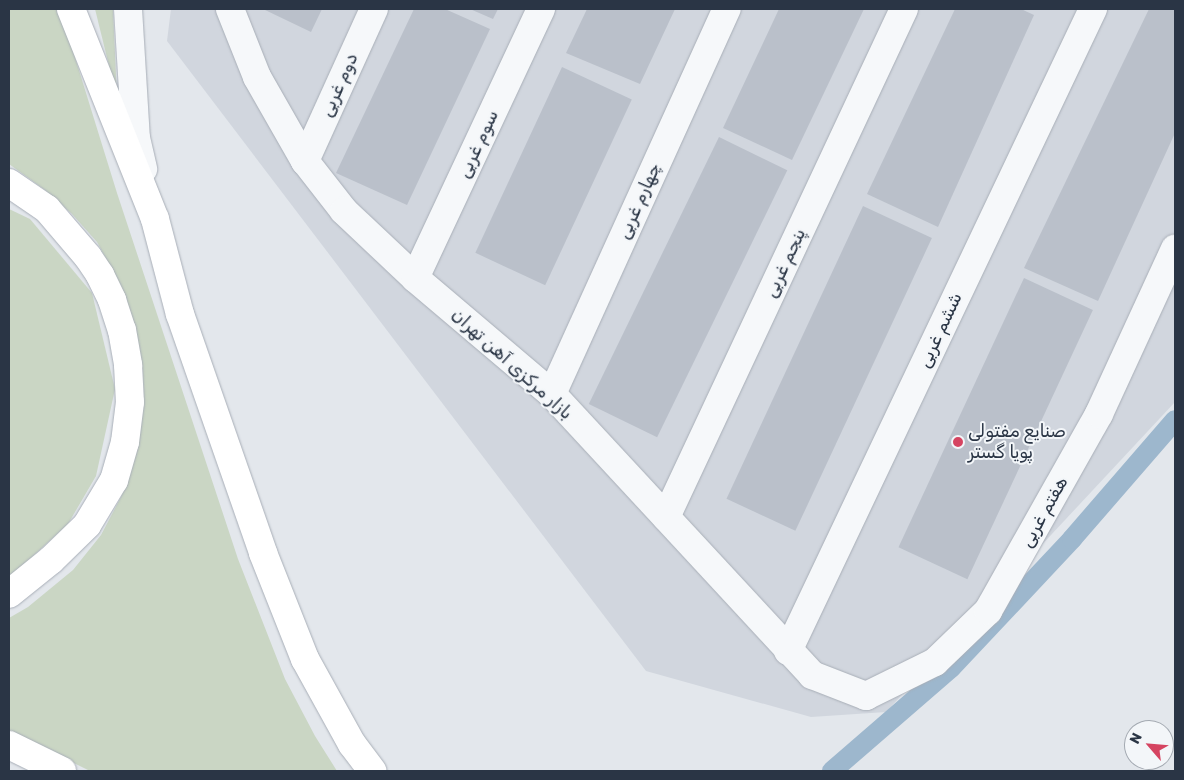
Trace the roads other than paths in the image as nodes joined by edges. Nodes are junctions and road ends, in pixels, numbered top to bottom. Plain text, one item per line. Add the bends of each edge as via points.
1 (71, 9) edge
2 (128, 9) edge
3 (230, 9) edge
4 (374, 9) edge
5 (541, 9) edge
6 (727, 9) edge
7 (904, 9) edge
8 (1093, 9) edge
9 (305, 161) junction
10 (9, 184) edge
11 (155, 219) junction
12 (1175, 249) edge
13 (415, 278) junction
14 (552, 394) junction
15 (666, 517) junction
16 (9, 594) edge
17 (788, 651) junction
18 (866, 696) joint
19 (9, 745) edge
20 (62, 771) edge
21 (372, 771) edge

1 - 11 highway
2 - 11 lane via 136,138
3 - 9 lane, بازار مرکزی آهن تهران via 257,77
4 - 9 lane, دوم غربی
5 - 13 lane, سوم غربی
6 - 14 lane, چهارم غربی
7 - 15 lane, پنجم غربی
8 - 17 lane, ششم غربی
9 - 13 lane, بازار مرکزی آهن تهران via 344,211
10 - 16 highway via 47,209 100,275 122,330 130,402 125,442 114,480 86,526
11 - 21 highway via 180,314 262,553 305,659 352,744
12 - 18 lane, هفتم غربی via 1099,414 988,610 935,662
13 - 14 lane, بازار مرکزی آهن تهران
14 - 15 lane, بازار مرکزی آهن تهران
15 - 17 lane, بازار مرکزی آهن تهران
17 - 18 lane, بازار مرکزی آهن تهران via 812,675
19 - 20 highway

